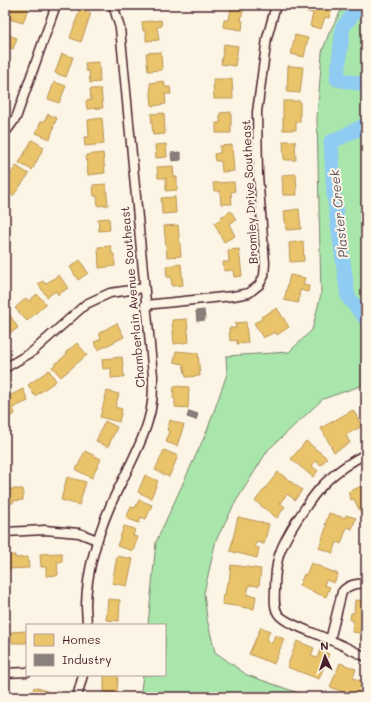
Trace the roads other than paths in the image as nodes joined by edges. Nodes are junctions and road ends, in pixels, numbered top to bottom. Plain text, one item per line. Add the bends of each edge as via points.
1 (56, 5) edge
2 (113, 5) edge
3 (276, 5) edge
4 (5, 133) edge
5 (144, 288) junction
6 (145, 305) junction
7 (5, 368) edge
8 (366, 454) edge
9 (5, 532) edge
10 (98, 540) junction
11 (366, 583) edge
12 (87, 624) edge
13 (330, 640) junction
14 (366, 657) edge
15 (26, 672) edge
16 (5, 673) edge
17 (83, 676) edge
18 (77, 697) edge

1 - 4 street via 16,118
2 - 5 street, Chamberlain Avenue Southeast via 120,28
3 - 6 street, Bromley Drive Southeast via 267,38 257,112 264,276 259,285 249,293
5 - 6 street, Chamberlain Avenue Southeast
5 - 7 street via 110,292 86,304 32,352
6 - 10 street, Chamberlain Avenue Southeast via 153,376 151,408 143,437 111,505
8 - 13 street via 332,476 306,506 280,554 275,574 277,613 286,622
9 - 10 street via 45,530 79,533
10 - 12 street, Chamberlain Avenue Southeast via 86,604
11 - 13 street via 346,587 342,592
13 - 14 street
15 - 16 street
17 - 18 street

